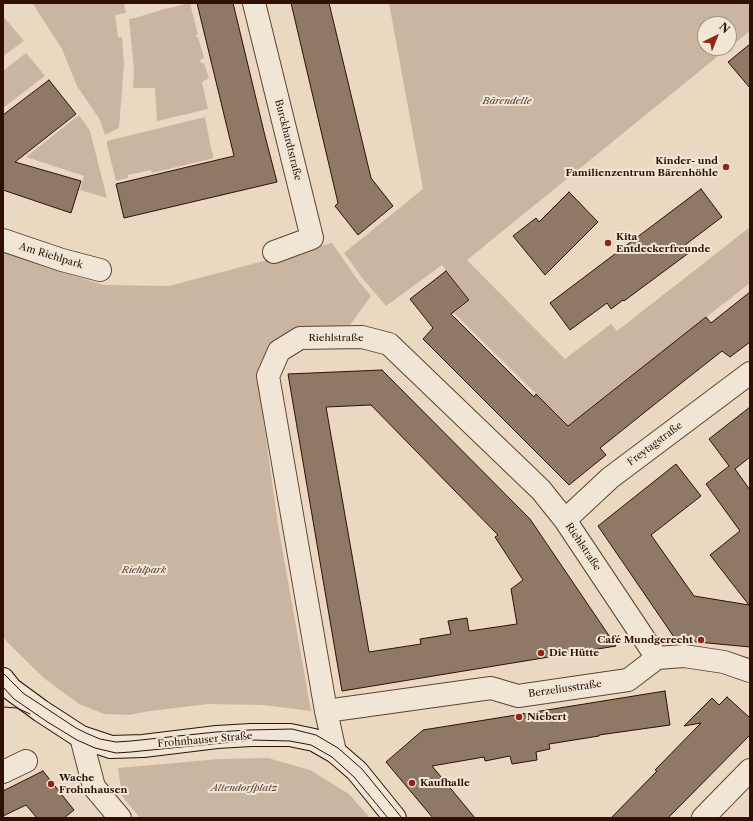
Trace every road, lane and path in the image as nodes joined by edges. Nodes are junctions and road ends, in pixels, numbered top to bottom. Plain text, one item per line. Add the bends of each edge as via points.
1 (254, 3) edge
2 (3, 240) edge
3 (274, 252) dead end
4 (100, 270) dead end
5 (750, 373) edge
6 (565, 520) junction
7 (657, 658) junction
8 (750, 672) edge
9 (6, 686) edge
10 (326, 710) junction
11 (81, 737) junction
12 (335, 752) junction
13 (26, 761) dead end
14 (750, 770) edge
15 (3, 772) edge
16 (120, 818) edge
17 (395, 818) edge
18 (704, 818) edge

1 - 3 street, Burckhardtstraße via 312,238
2 - 4 street, Am Riehlpark
5 - 6 street, Freytagstraße via 610,478
6 - 7 street, Riehlstraße
6 - 10 street, Riehlstraße via 541,490 389,344 362,337 300,338 279,351 268,376
7 - 8 street via 684,656 724,662
7 - 10 street, Berzeliusstraße via 628,680 518,696 491,688
9 - 11 street, Frohnhauser Straße
10 - 12 street, Riehlstraße
11 - 12 street, Frohnhauser Straße via 111,746 143,746 217,737 290,735 314,740
11 - 16 street via 94,787
12 - 17 street, Frohnhauser Straße via 357,771
13 - 15 street
14 - 18 street

